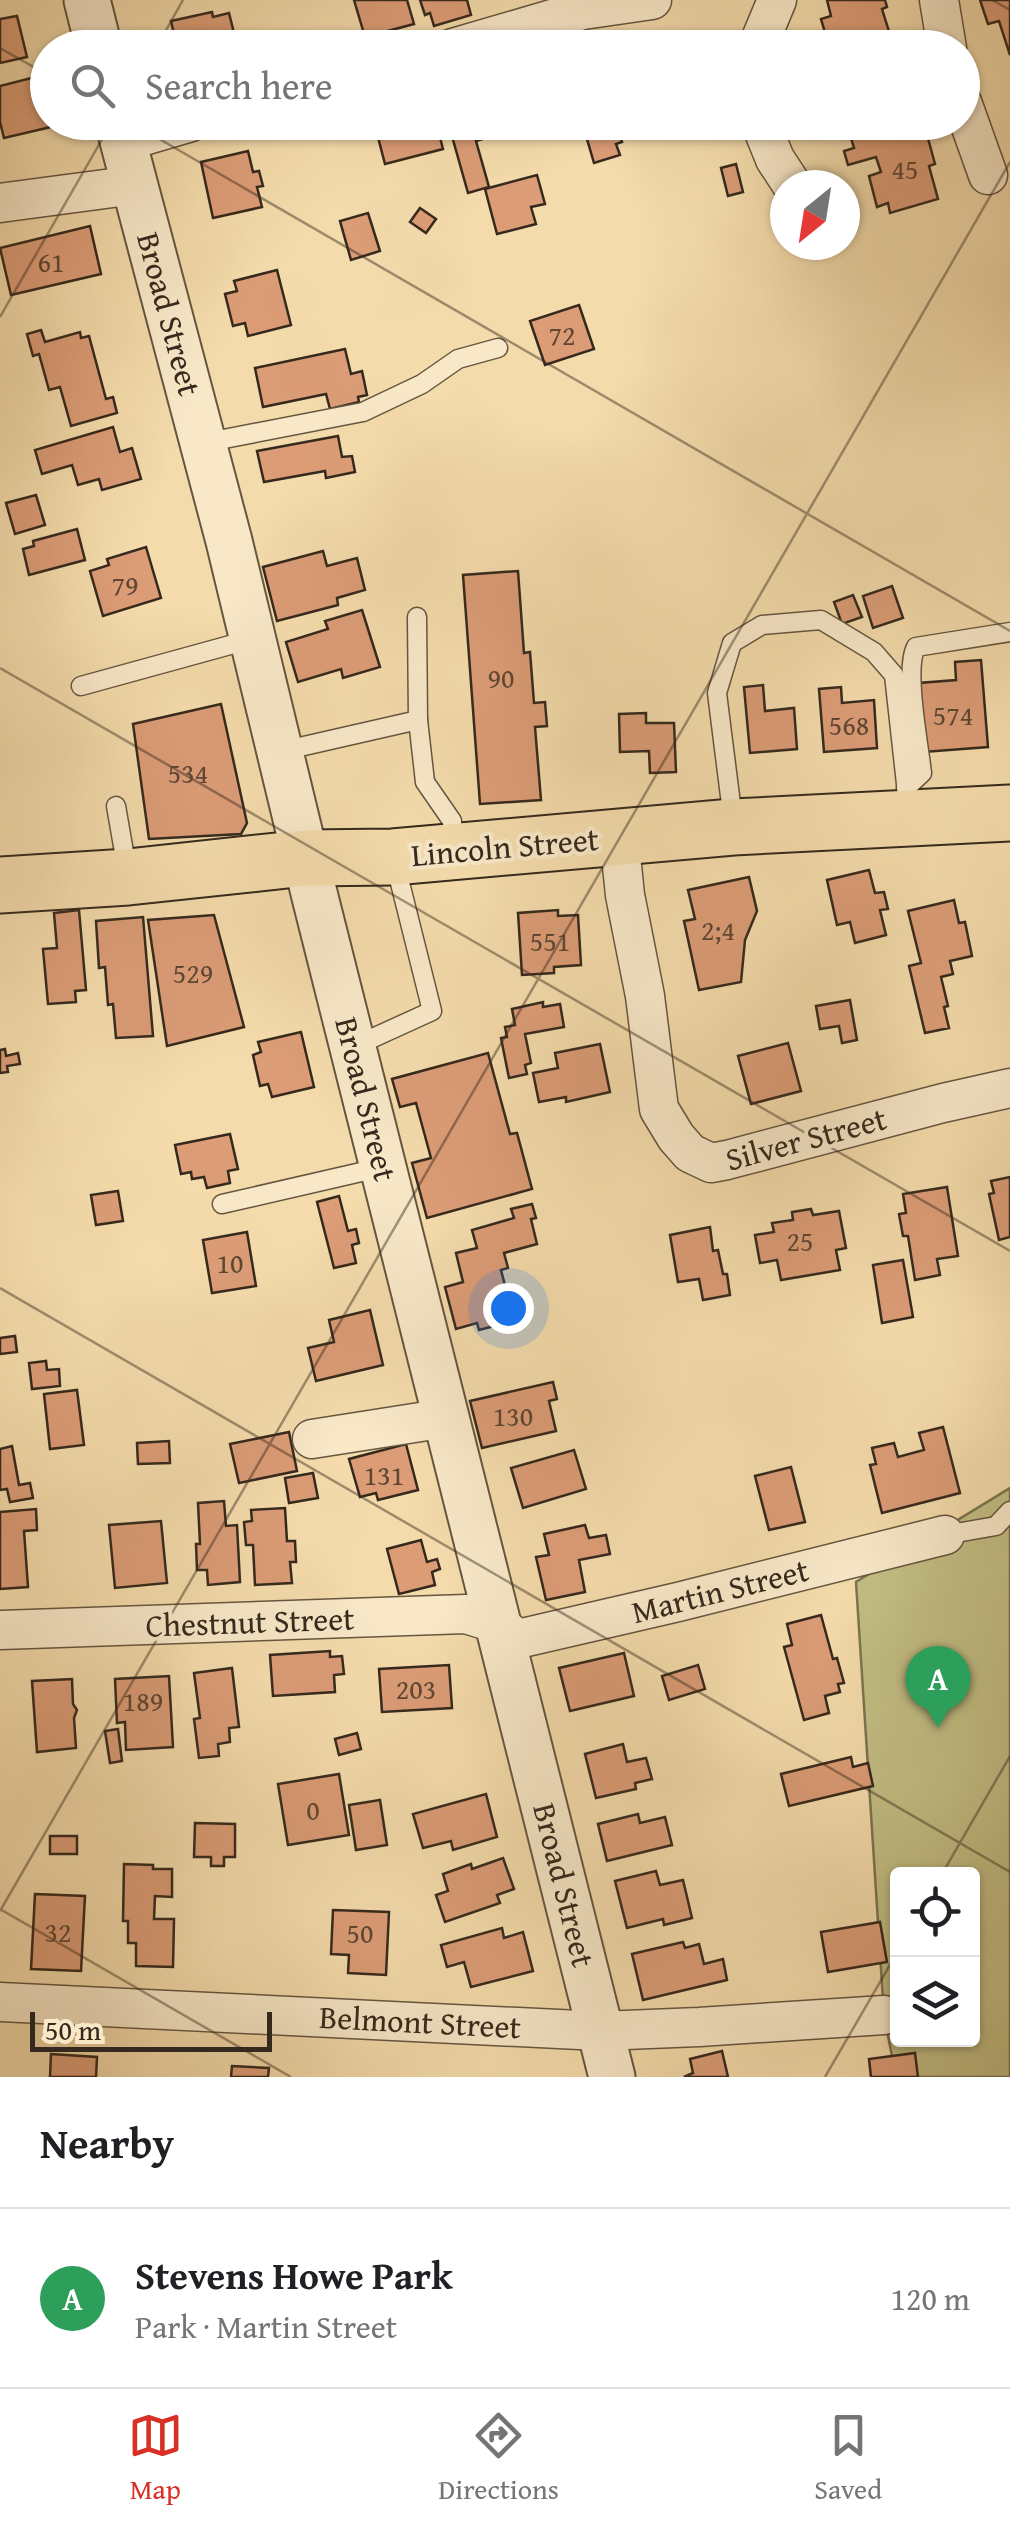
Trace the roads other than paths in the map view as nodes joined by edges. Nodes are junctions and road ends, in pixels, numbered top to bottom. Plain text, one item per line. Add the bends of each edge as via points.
1 (87, 0) edge
2 (652, 0) edge
3 (777, 0) edge
4 (939, 0) edge
5 (581, 5) edge
6 (94, 30) edge
7 (507, 30) edge
8 (764, 30) edge
9 (945, 30) edge
10 (149, 140) edge
11 (767, 140) edge
12 (976, 140) edge
13 (125, 150) edge
14 (782, 170) edge
15 (988, 175) dead end
16 (0, 203) edge
17 (498, 348) dead end
18 (203, 443) junction
19 (417, 616) dead end
20 (1010, 632) edge
21 (252, 639) junction
22 (81, 686) dead end
23 (418, 720) junction
24 (280, 751) junction
25 (908, 802) junction
26 (116, 806) dead end
27 (1010, 813) edge
28 (733, 827) junction
29 (619, 837) junction
30 (454, 851) junction
31 (393, 856) junction
32 (305, 858) junction
33 (128, 877) junction
34 (0, 884) edge
35 (353, 1047) junction
36 (1010, 1088) edge
37 (383, 1167) junction
38 (222, 1204) dead end
39 (446, 1418) junction
40 (312, 1439) dead end
41 (1010, 1510) edge
42 (945, 1535) joint
43 (498, 1624) junction
44 (0, 1630) edge
45 (0, 2002) edge
46 (884, 2016) dead end
47 (600, 2031) junction
48 (612, 2077) edge

1 - 6 street
2 - 5 street
3 - 8 street
4 - 9 street
5 - 7 street
10 - 13 street
11 - 14 street
12 - 15 street
13 - 16 street
13 - 18 street, Broad Street
17 - 18 lane via 458,359 363,412
18 - 21 street, Broad Street
19 - 23 lane
20 - 25 lane via 916,647 911,677 922,773
21 - 22 lane
21 - 24 street, Broad Street
23 - 24 lane
23 - 30 lane via 425,782 452,821
24 - 32 street, Broad Street
25 - 27 main road, Lincoln Street
25 - 28 main road, Lincoln Street
25 - 28 lane via 894,675 866,646 821,620 762,625 732,643 718,692
26 - 33 lane
28 - 29 main road, Lincoln Street
29 - 30 main road, Lincoln Street
29 - 36 street, Silver Street via 659,1109 690,1153 711,1164
30 - 31 main road, Lincoln Street
31 - 32 main road, Lincoln Street
31 - 35 lane via 432,1011
32 - 33 main road, Lincoln Street
32 - 35 street, Broad Street
33 - 34 main road, Lincoln Street
35 - 37 street, Broad Street
37 - 38 lane
37 - 39 street, Broad Street
39 - 40 street
39 - 43 street, Broad Street
41 - 42 lane via 996,1526
42 - 43 street, Martin Street via 518,1639
43 - 44 street, Chestnut Street via 466,1614
43 - 47 street, Broad Street
45 - 47 street, Belmont Street
46 - 47 street, Belmont Street
47 - 48 street, Broad Street

